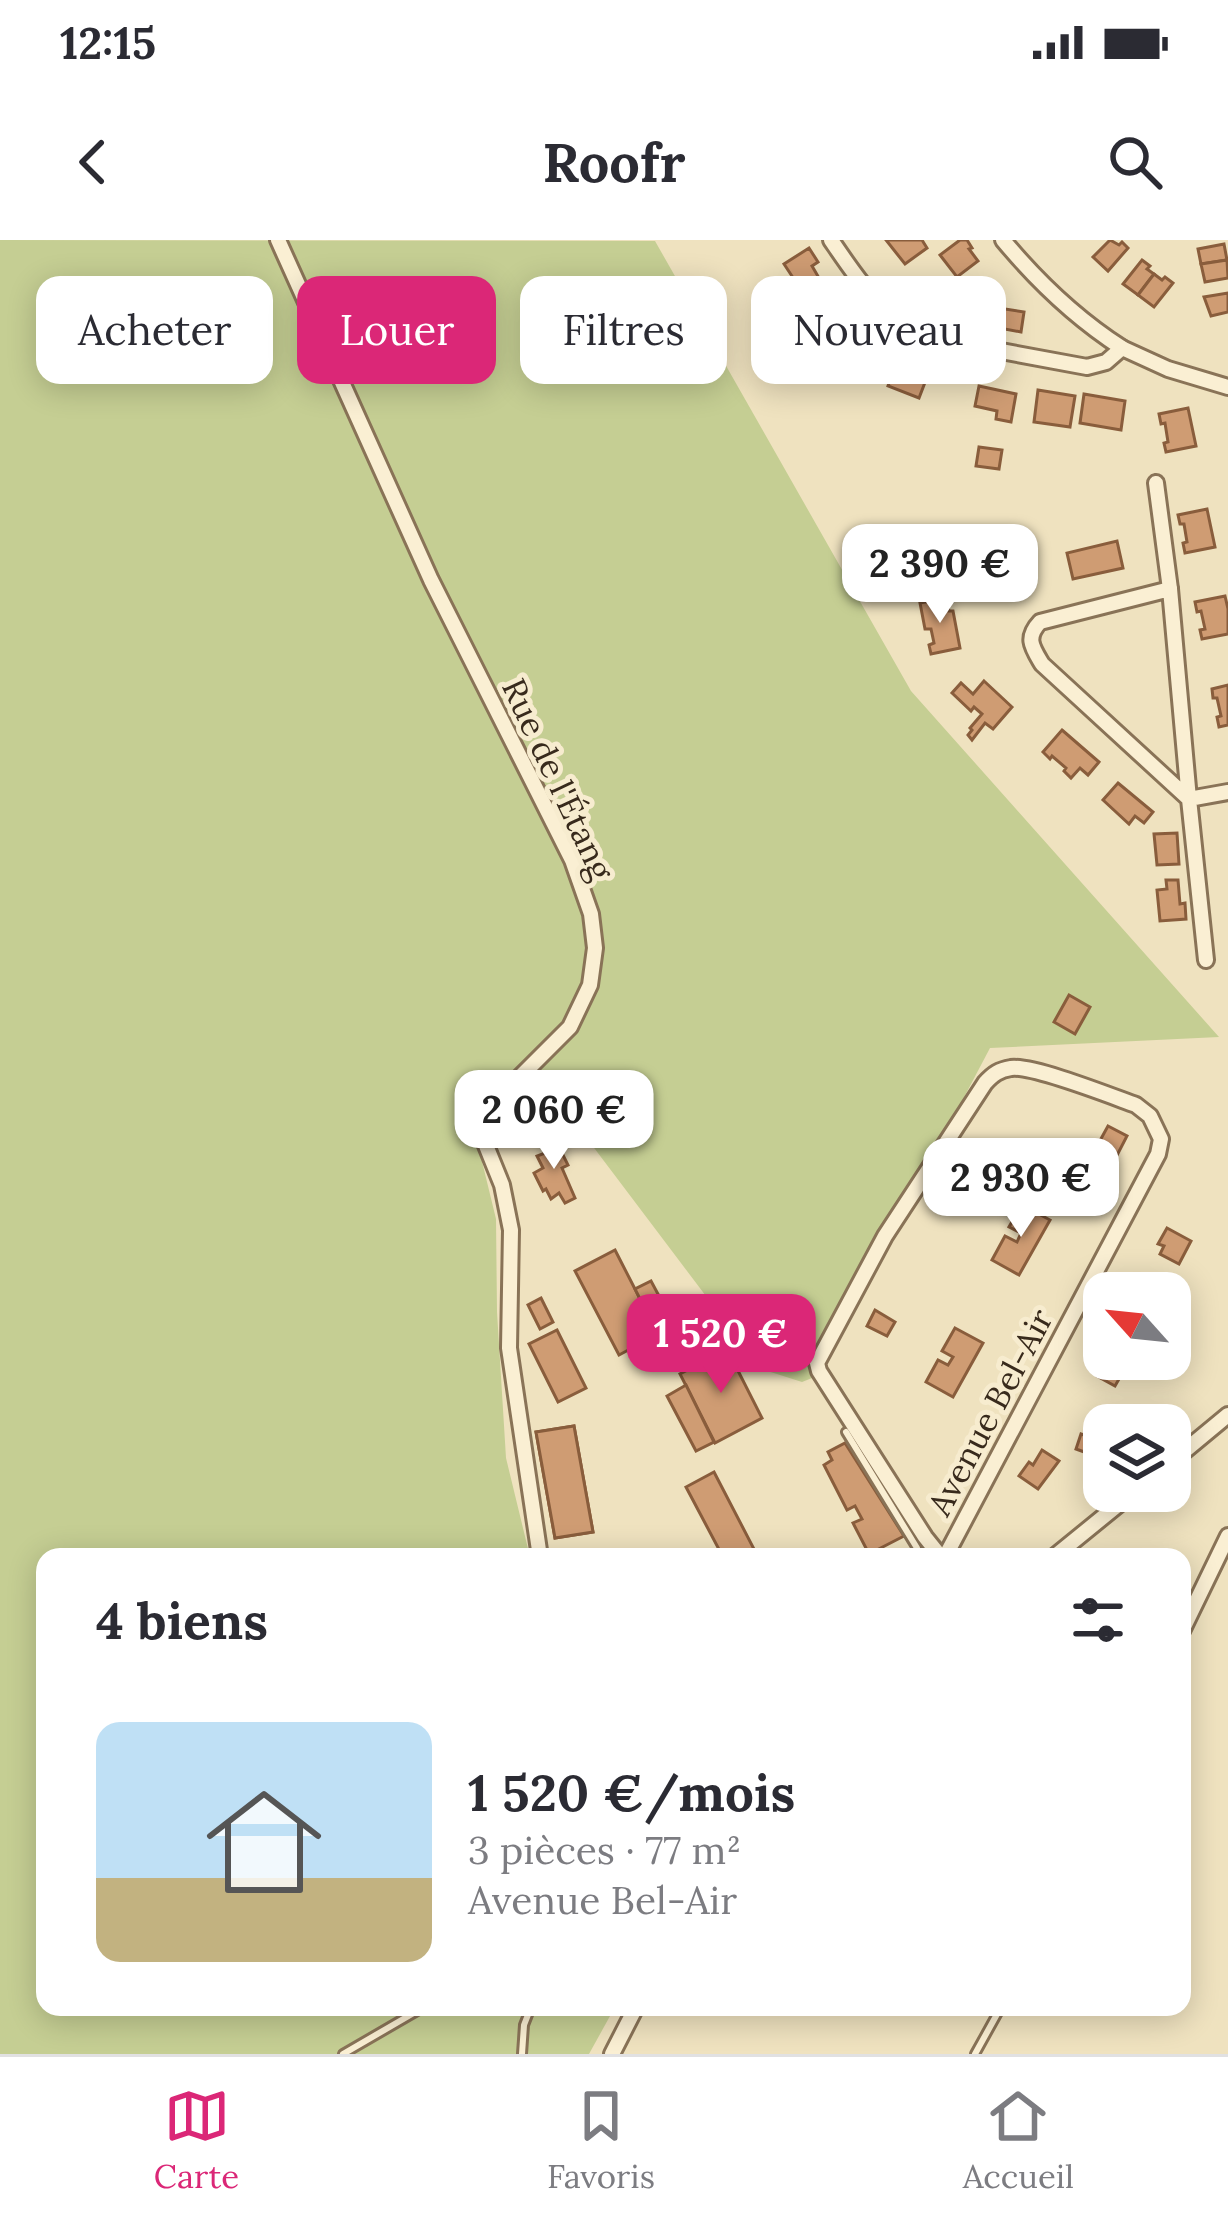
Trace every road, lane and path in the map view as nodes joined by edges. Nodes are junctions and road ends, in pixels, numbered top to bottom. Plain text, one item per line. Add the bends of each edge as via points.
1 (278, 240) edge
2 (832, 240) edge
3 (1003, 240) edge
4 (1122, 348) junction
5 (1228, 387) edge
6 (1156, 483) dead end
7 (1170, 589) junction
8 (1228, 792) edge
9 (1189, 799) junction
10 (1206, 960) dead end
11 (1228, 1415) edge
12 (845, 1432) dead end
13 (1191, 1446) edge
14 (1109, 1512) edge
15 (1228, 1536) edge
16 (539, 1548) edge
17 (917, 1548) edge
18 (937, 1548) edge
19 (948, 1548) edge
20 (1065, 1548) edge
21 (1191, 1612) edge
22 (409, 2016) edge
23 (528, 2016) edge
24 (632, 2016) edge
25 (996, 2016) edge
26 (344, 2054) edge
27 (522, 2054) edge
28 (612, 2054) edge
29 (975, 2054) edge

1 - 16 street, Rue de l'Étang via 591,914 590,985 570,1027 504,1093 487,1120 485,1143 511,1230 509,1348
2 - 4 street via 889,314 931,338 1087,368
3 - 4 street
4 - 5 street
6 - 7 street
7 - 9 street
7 - 9 street via 1040,622 1029,636 1042,664
8 - 9 street
9 - 10 street
11 - 13 street
12 - 17 lane
14 - 20 street
15 - 21 street
18 - 19 street, Avenue Bel-Air via 818,1363 885,1236 986,1083 1003,1070 1026,1069 1136,1105 1161,1138
22 - 26 lane
23 - 27 lane
24 - 28 street
25 - 29 lane

